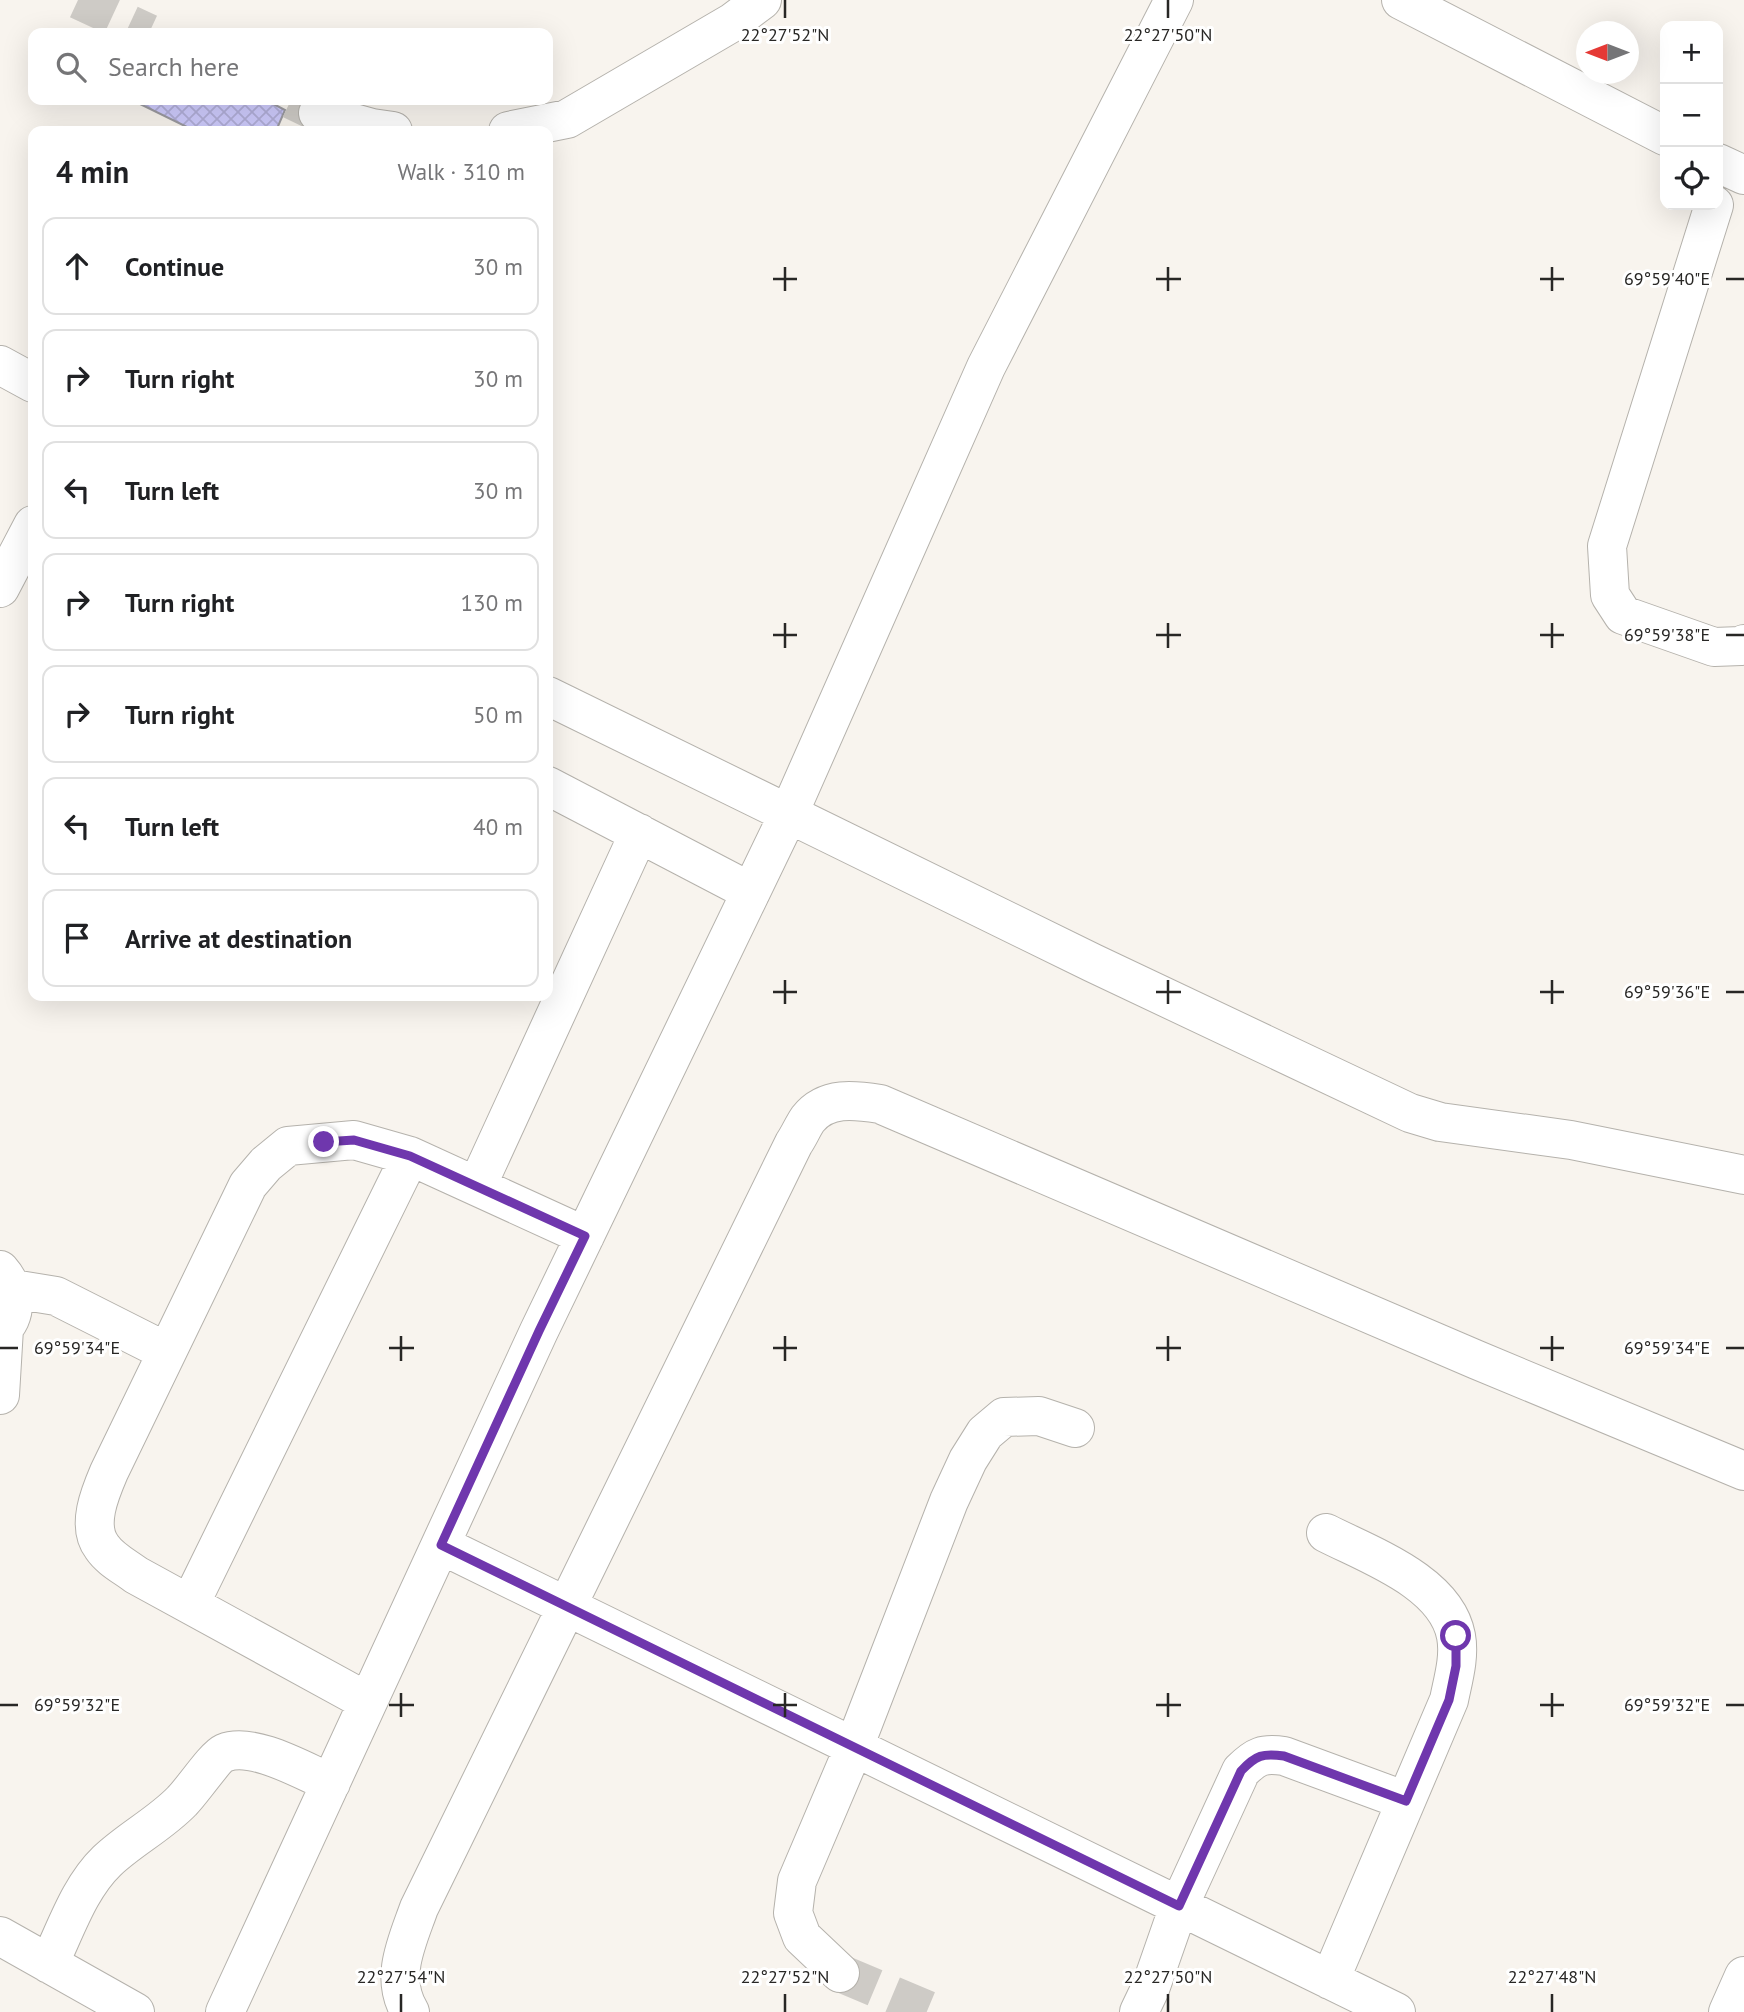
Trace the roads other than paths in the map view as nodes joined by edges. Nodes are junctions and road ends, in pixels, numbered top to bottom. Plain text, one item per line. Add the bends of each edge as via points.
1 (762, 0) edge
2 (1174, 0) edge
3 (1401, 0) edge
4 (318, 113) tunnel mouth
5 (372, 126) edge
6 (533, 126) edge
7 (1660, 133) edge
8 (1712, 210) edge
9 (0, 366) edge
10 (28, 380) edge
11 (28, 535) edge
12 (0, 588) edge
13 (1744, 644) edge
14 (553, 698) edge
15 (553, 789) edge
16 (789, 813) junction
17 (639, 834) junction
18 (751, 892) junction
19 (410, 1156) junction
20 (1744, 1175) edge
21 (477, 1186) junction
22 (585, 1236) junction
23 (6, 1280) edge
24 (2, 1330) edge
25 (167, 1352) junction
26 (0, 1395) edge
27 (1075, 1428) dead end
28 (1744, 1471) edge
29 (1326, 1533) dead end
30 (441, 1545) junction
31 (190, 1604) junction
32 (566, 1606) junction
33 (368, 1702) junction
34 (854, 1747) junction
35 (331, 1783) junction
36 (1406, 1801) junction
37 (1179, 1906) junction
38 (0, 1936) edge
39 (49, 1964) junction
40 (840, 1973) tunnel mouth
41 (1744, 1976) edge
42 (1330, 1980) junction
43 (135, 2012) edge
44 (225, 2012) edge
45 (410, 2012) edge
46 (1139, 2012) edge
47 (1396, 2012) edge
48 (1728, 2012) edge

1 - 6 lane via 733,22 567,119
2 - 16 lane via 986,367
3 - 7 lane
4 - 5 lane
8 - 13 lane via 1607,546 1607,569 1609,595 1623,615 1714,647
9 - 10 lane
11 - 12 lane
14 - 16 lane
15 - 17 lane
16 - 18 lane
16 - 20 lane via 1410,1113
17 - 18 lane
17 - 21 lane
18 - 22 lane
19 - 21 lane
19 - 25 lane via 354,1140 288,1146 248,1185
19 - 31 lane
21 - 22 lane
22 - 30 lane
23 - 24 lane via 14,1303
23 - 25 lane via 56,1296
24 - 26 lane
25 - 31 lane via 108,1472 95,1521 100,1545 113,1559
27 - 34 lane via 1027,1416 1004,1418 985,1433 949,1501
28 - 32 lane via 880,1104 851,1099 828,1104 809,1117 794,1143
29 - 36 lane via 1398,1569 1429,1591 1445,1609 1456,1636 1449,1700
30 - 32 lane
30 - 33 lane
31 - 33 lane
32 - 34 lane
32 - 45 lane via 419,1908 401,1957 399,1982
33 - 35 lane
34 - 37 lane
34 - 40 lane via 797,1881 793,1913 802,1937
35 - 39 lane via 254,1752 223,1753 173,1810 106,1861 86,1885
35 - 44 lane
36 - 37 lane via 1284,1756 1252,1759 1241,1771
36 - 42 lane
37 - 42 lane
37 - 46 lane
38 - 39 lane
39 - 43 lane
41 - 48 lane
42 - 47 lane

